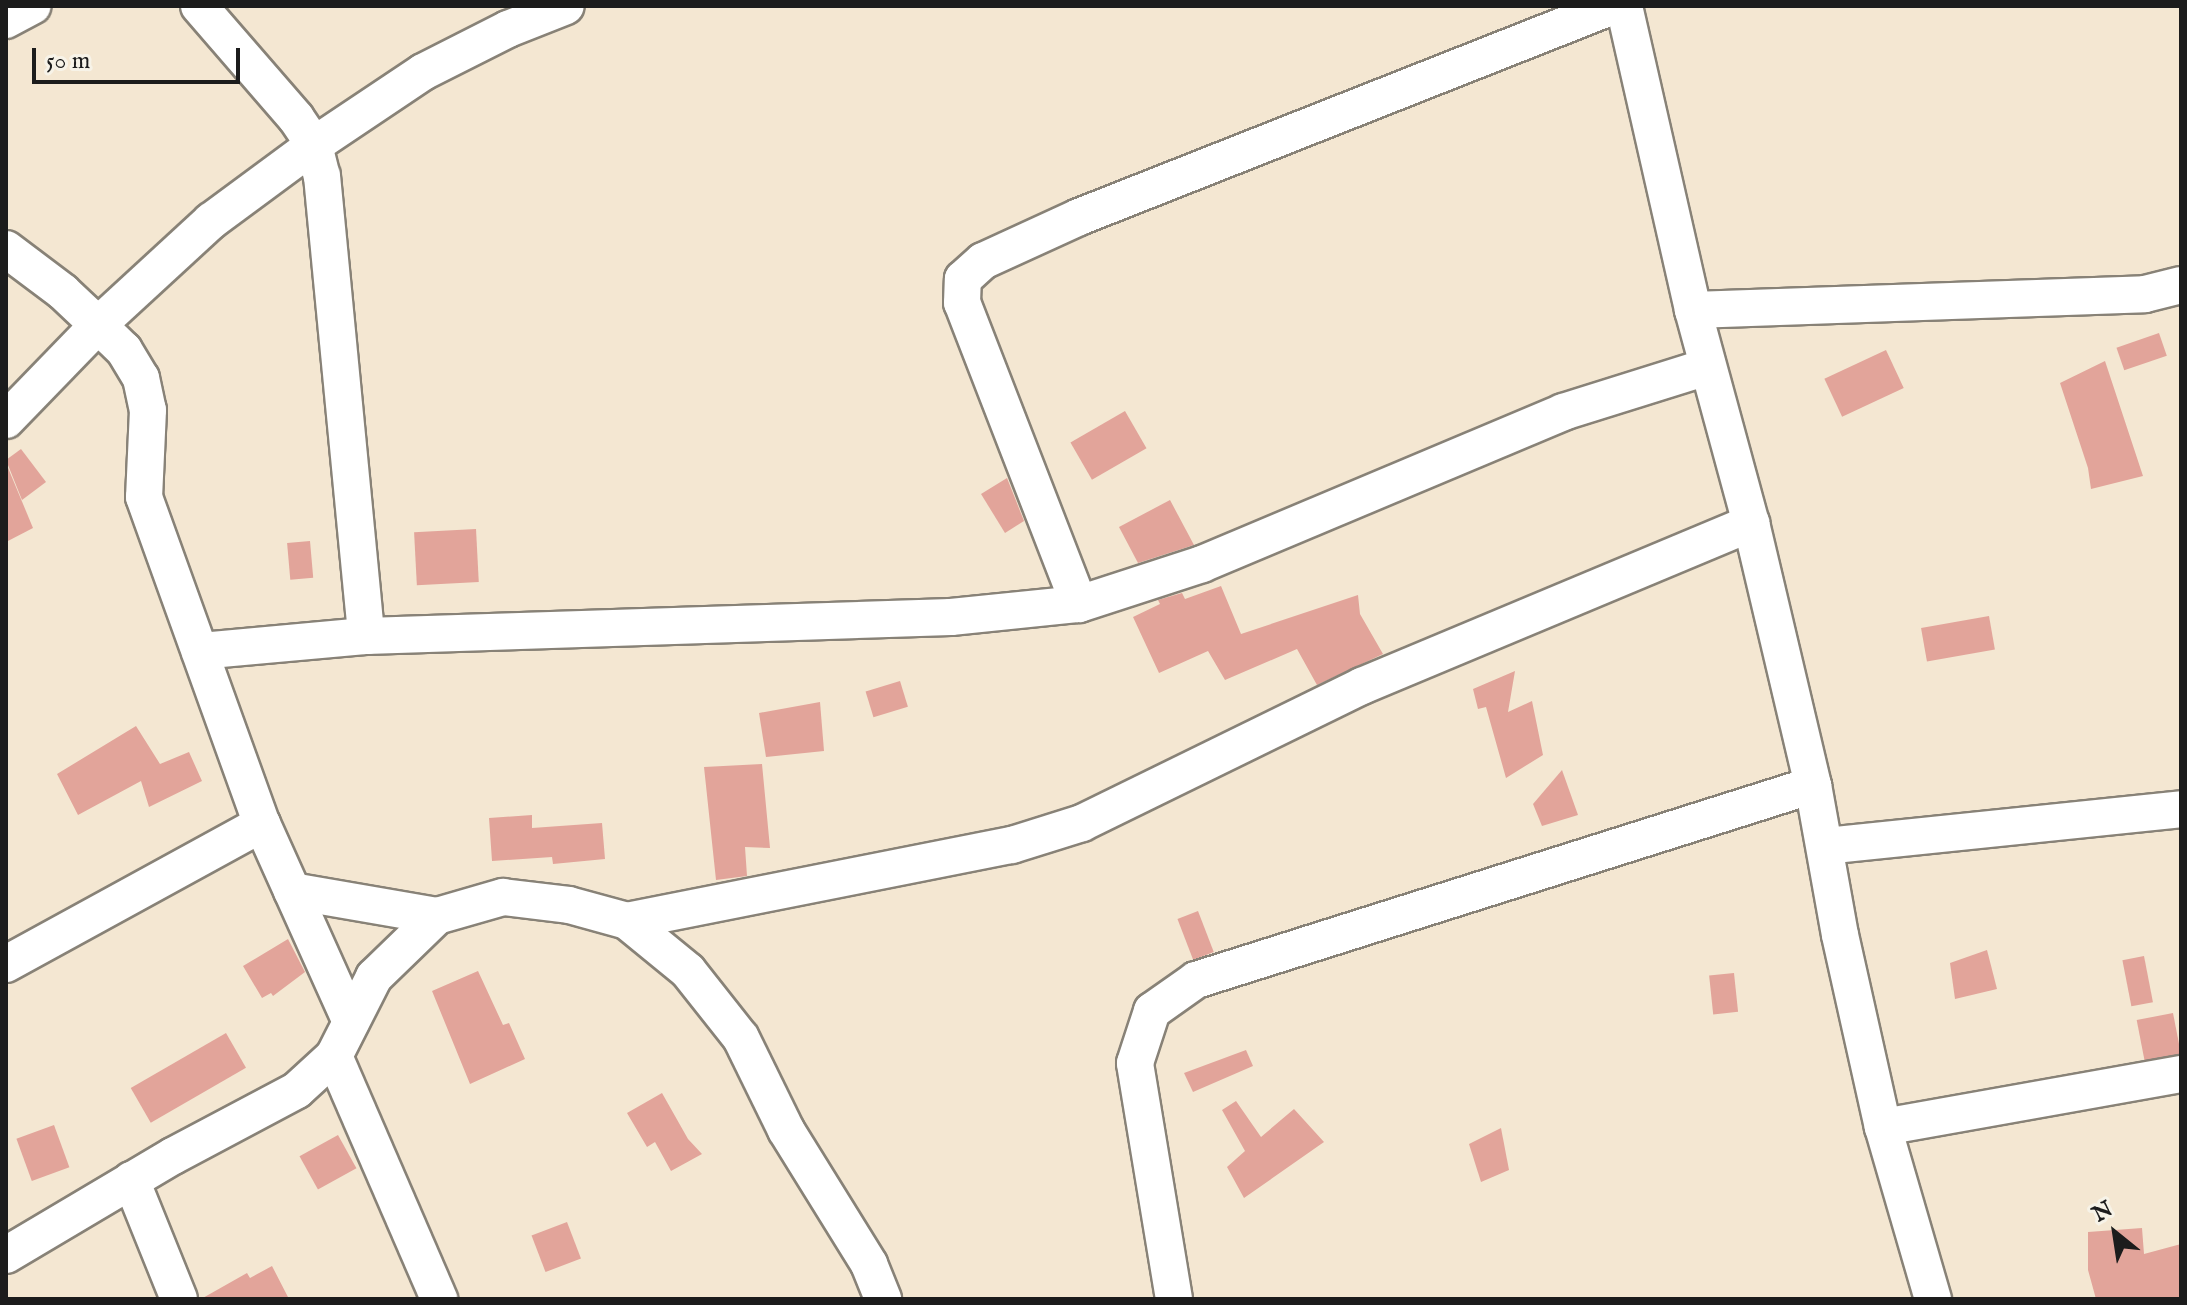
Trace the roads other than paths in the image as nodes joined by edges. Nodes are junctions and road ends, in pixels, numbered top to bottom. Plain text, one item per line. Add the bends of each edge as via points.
1 (32, 6) edge
2 (199, 6) edge
3 (566, 6) edge
4 (1613, 6) edge
5 (1624, 6) edge
6 (6, 20) edge
7 (314, 145) junction
8 (6, 249) edge
9 (2181, 285) edge
10 (1693, 310) junction
11 (98, 325) junction
12 (1707, 367) junction
13 (6, 420) edge
14 (1751, 523) junction
15 (1079, 604) junction
16 (366, 636) junction
17 (200, 651) junction
18 (1813, 785) junction
19 (2181, 809) edge
20 (262, 824) junction
21 (1825, 846) junction
22 (292, 891) junction
23 (437, 916) junction
24 (627, 921) junction
25 (6, 964) edge
26 (351, 1022) junction
27 (334, 1056) junction
28 (2181, 1074) edge
29 (1883, 1127) junction
30 (131, 1180) junction
31 (6, 1255) edge
32 (179, 1299) edge
33 (439, 1299) edge
34 (883, 1299) edge
35 (1174, 1299) edge
36 (1933, 1299) edge

1 - 6 street
2 - 7 street
3 - 7 street via 423,72
4 - 15 street via 1079,217 983,261 963,279 962,303
5 - 10 street
7 - 11 street via 211,221
7 - 16 street via 336,302
8 - 11 street
9 - 10 street via 2145,294
10 - 12 street
11 - 13 street
11 - 17 street via 124,350 141,378 148,410 144,497
12 - 14 street
12 - 15 street via 1563,412 1202,564
14 - 18 street
14 - 24 street via 1362,686 1082,823 1012,845
15 - 16 street via 951,617
16 - 17 street
17 - 20 street
18 - 21 street
18 - 35 street via 1196,980 1152,1011 1135,1063
19 - 21 street
20 - 22 street
20 - 25 street
21 - 29 street
22 - 23 street
22 - 26 street
23 - 24 street via 503,897 569,905
23 - 26 street via 374,977
24 - 34 street via 688,971 741,1038 786,1130 869,1264
26 - 27 street
27 - 30 street via 297,1090
27 - 33 street
28 - 29 street
29 - 36 street
30 - 31 street
30 - 32 street

